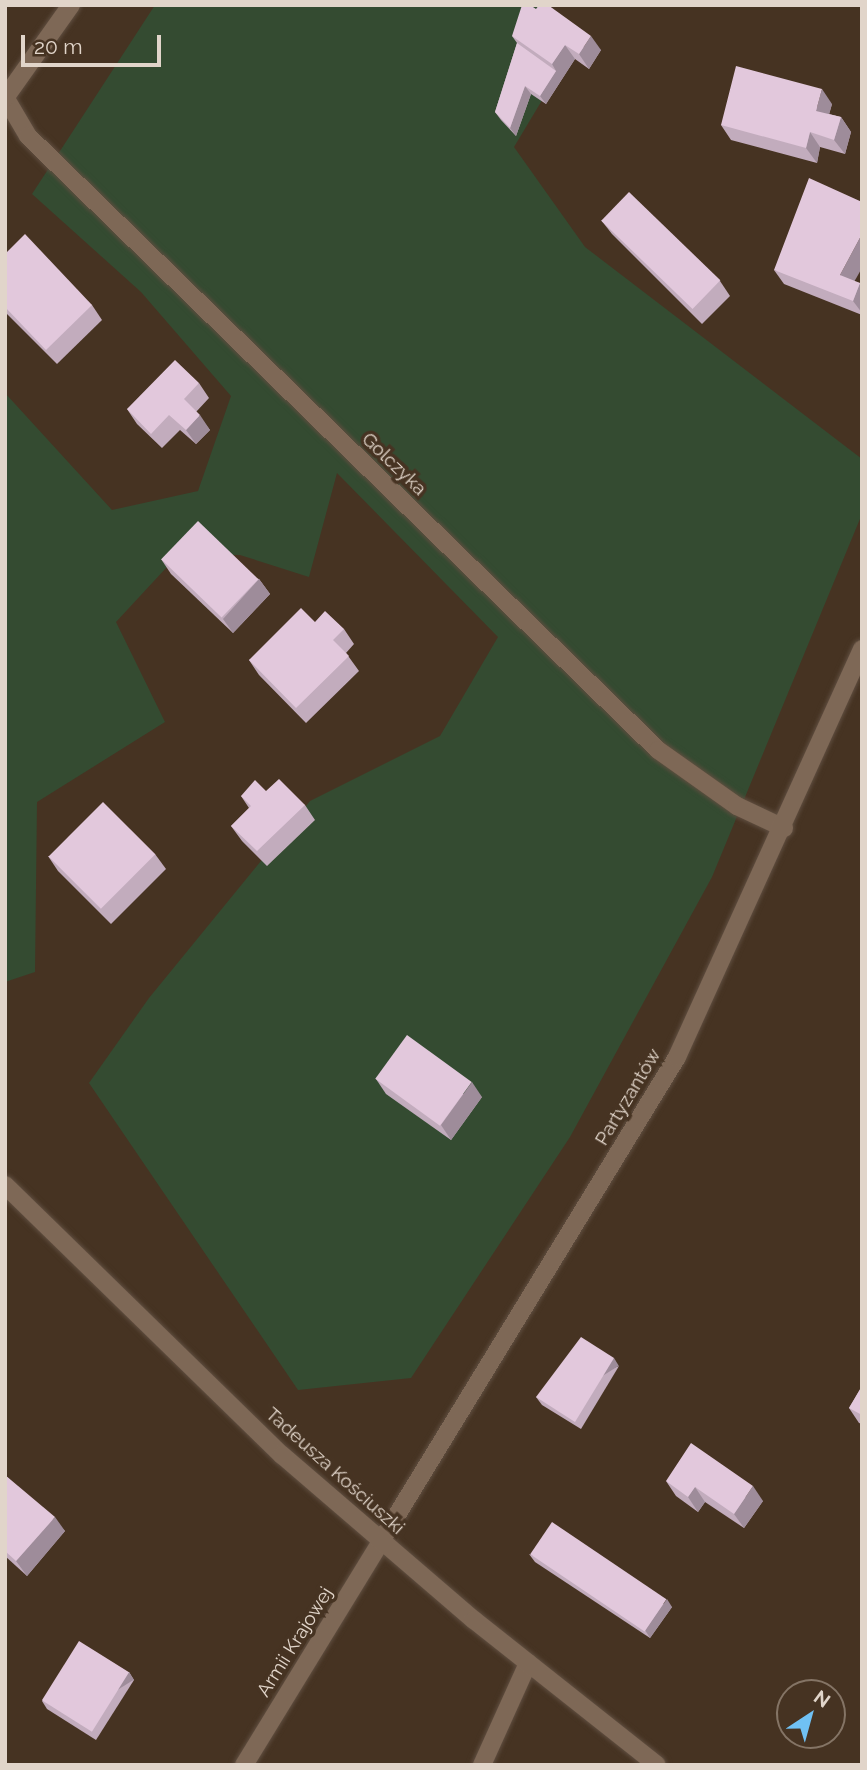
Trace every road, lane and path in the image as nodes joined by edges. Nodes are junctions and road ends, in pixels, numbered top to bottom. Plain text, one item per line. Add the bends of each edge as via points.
1 (71, 5) edge
2 (5, 97) edge
3 (862, 649) edge
4 (784, 828) junction
5 (5, 1185) edge
6 (381, 1541) junction
7 (528, 1663) junction
8 (244, 1765) edge
9 (482, 1765) edge
10 (657, 1765) edge

1 - 2 street
2 - 4 street, Golczyka via 28,136 658,750 737,806
3 - 4 street, Partyzantów
4 - 6 street, Partyzantów via 677,1057
5 - 6 street, Tadeusza Kościuszki via 282,1455
6 - 7 street, Tadeusza Kościuszki
6 - 8 street, Armii Krajowej
7 - 9 street
7 - 10 street, Tadeusza Kościuszki

